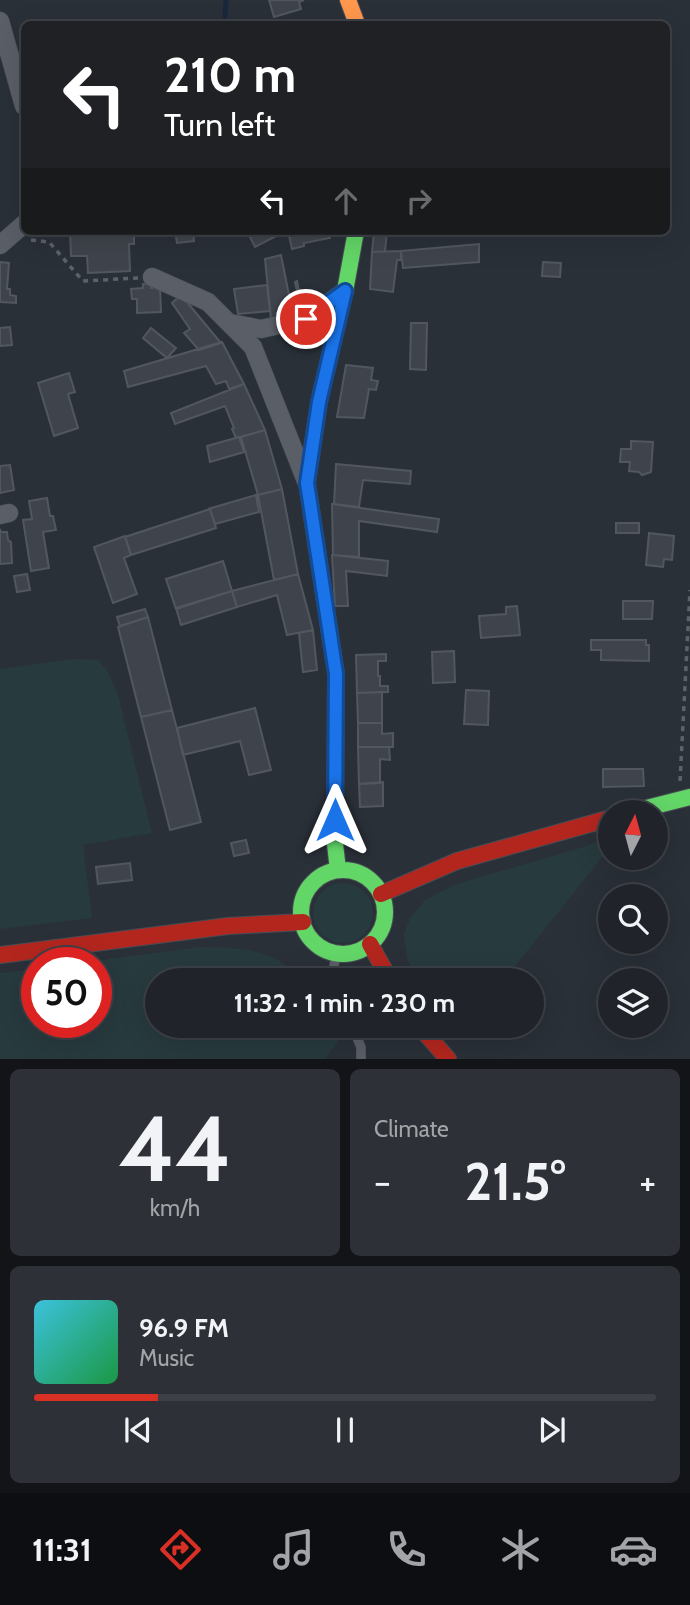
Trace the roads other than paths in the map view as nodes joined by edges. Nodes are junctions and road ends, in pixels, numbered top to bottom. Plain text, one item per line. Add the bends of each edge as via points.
1 (348, 0) edge
2 (0, 21) edge
3 (356, 21) edge
4 (21, 95) edge
5 (21, 227) edge
6 (355, 235) edge
7 (4, 242) edge
8 (152, 277) road end
9 (345, 291) junction
10 (228, 323) junction
11 (307, 483) junction
12 (685, 798) edge
13 (668, 802) edge
14 (598, 822) edge
15 (338, 870) junction
16 (381, 894) junction
17 (303, 922) junction
18 (370, 944) junction
19 (336, 953) junction
20 (0, 955) edge
21 (334, 968) edge
22 (383, 968) edge
23 (357, 1038) edge
24 (430, 1038) edge
25 (361, 1059) edge
26 (449, 1059) edge

1 - 3 main road
2 - 4 street
5 - 7 street
6 - 9 main road
8 - 10 street via 208,302
9 - 10 street via 306,319 261,329
9 - 11 main road via 319,402
10 - 11 street via 253,347
11 - 15 main road via 336,674
12 - 13 main road
14 - 16 main road via 457,861
15 - 16 main road via 365,877
15 - 17 main road via 308,889
16 - 18 main road via 384,921
17 - 19 main road via 315,943
17 - 20 main road via 228,926
18 - 19 main road via 348,954
18 - 22 main road
19 - 21 lane
23 - 25 lane
24 - 26 main road

